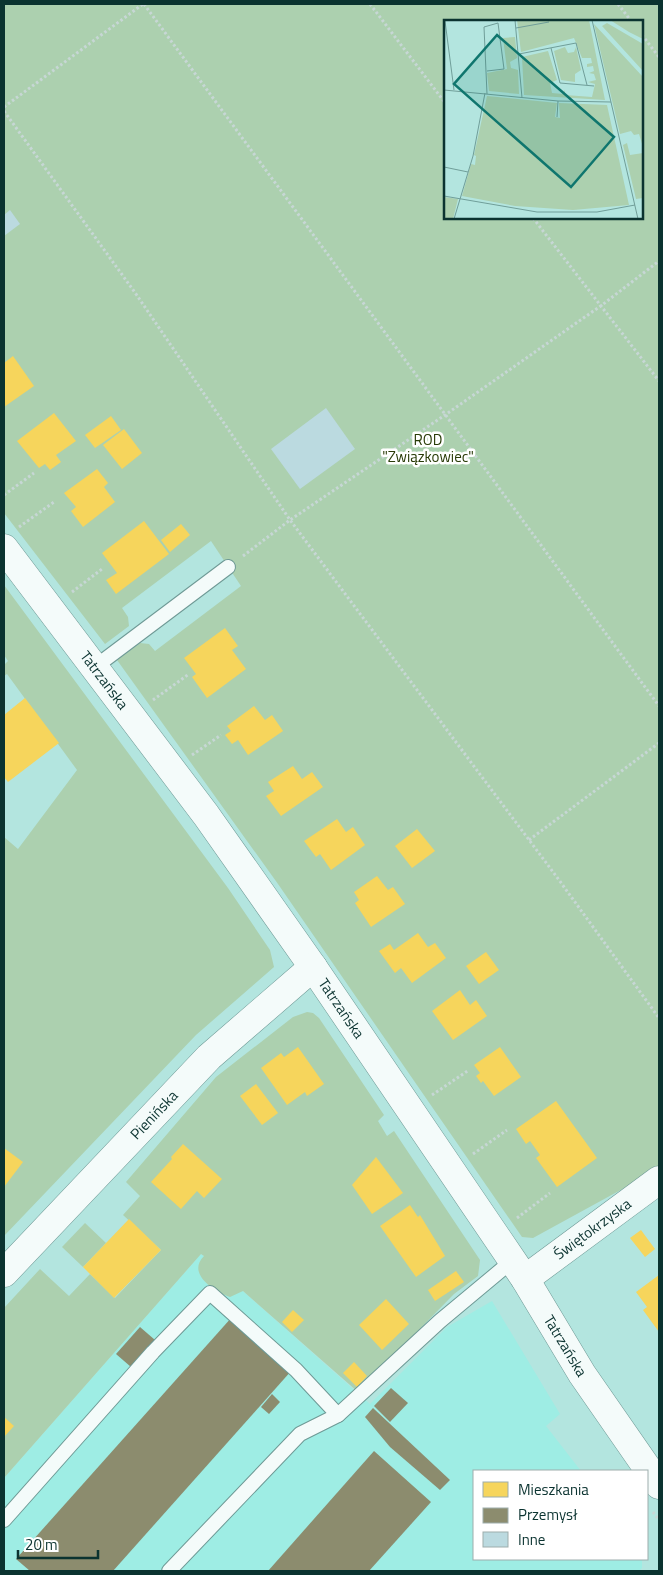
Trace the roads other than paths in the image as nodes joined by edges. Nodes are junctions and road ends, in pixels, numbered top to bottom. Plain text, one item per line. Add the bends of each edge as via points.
1 (8, 540) edge
2 (228, 567) road end
3 (95, 667) junction
4 (313, 967) junction
5 (659, 1180) edge
6 (518, 1270) junction
7 (4, 1273) edge
8 (338, 1416) junction
9 (659, 1485) edge
10 (4, 1520) edge
11 (170, 1571) edge

1 - 3 street, Tatrzańska
2 - 3 lane
3 - 4 street, Tatrzańska via 206,815
4 - 6 street, Tatrzańska
4 - 7 street, Pienińska via 209,1057
5 - 6 street, Świętokrzyska
6 - 8 lane via 440,1321
6 - 9 street, Tatrzańska via 582,1374
8 - 10 lane via 296,1370 210,1293
8 - 11 lane via 300,1434

